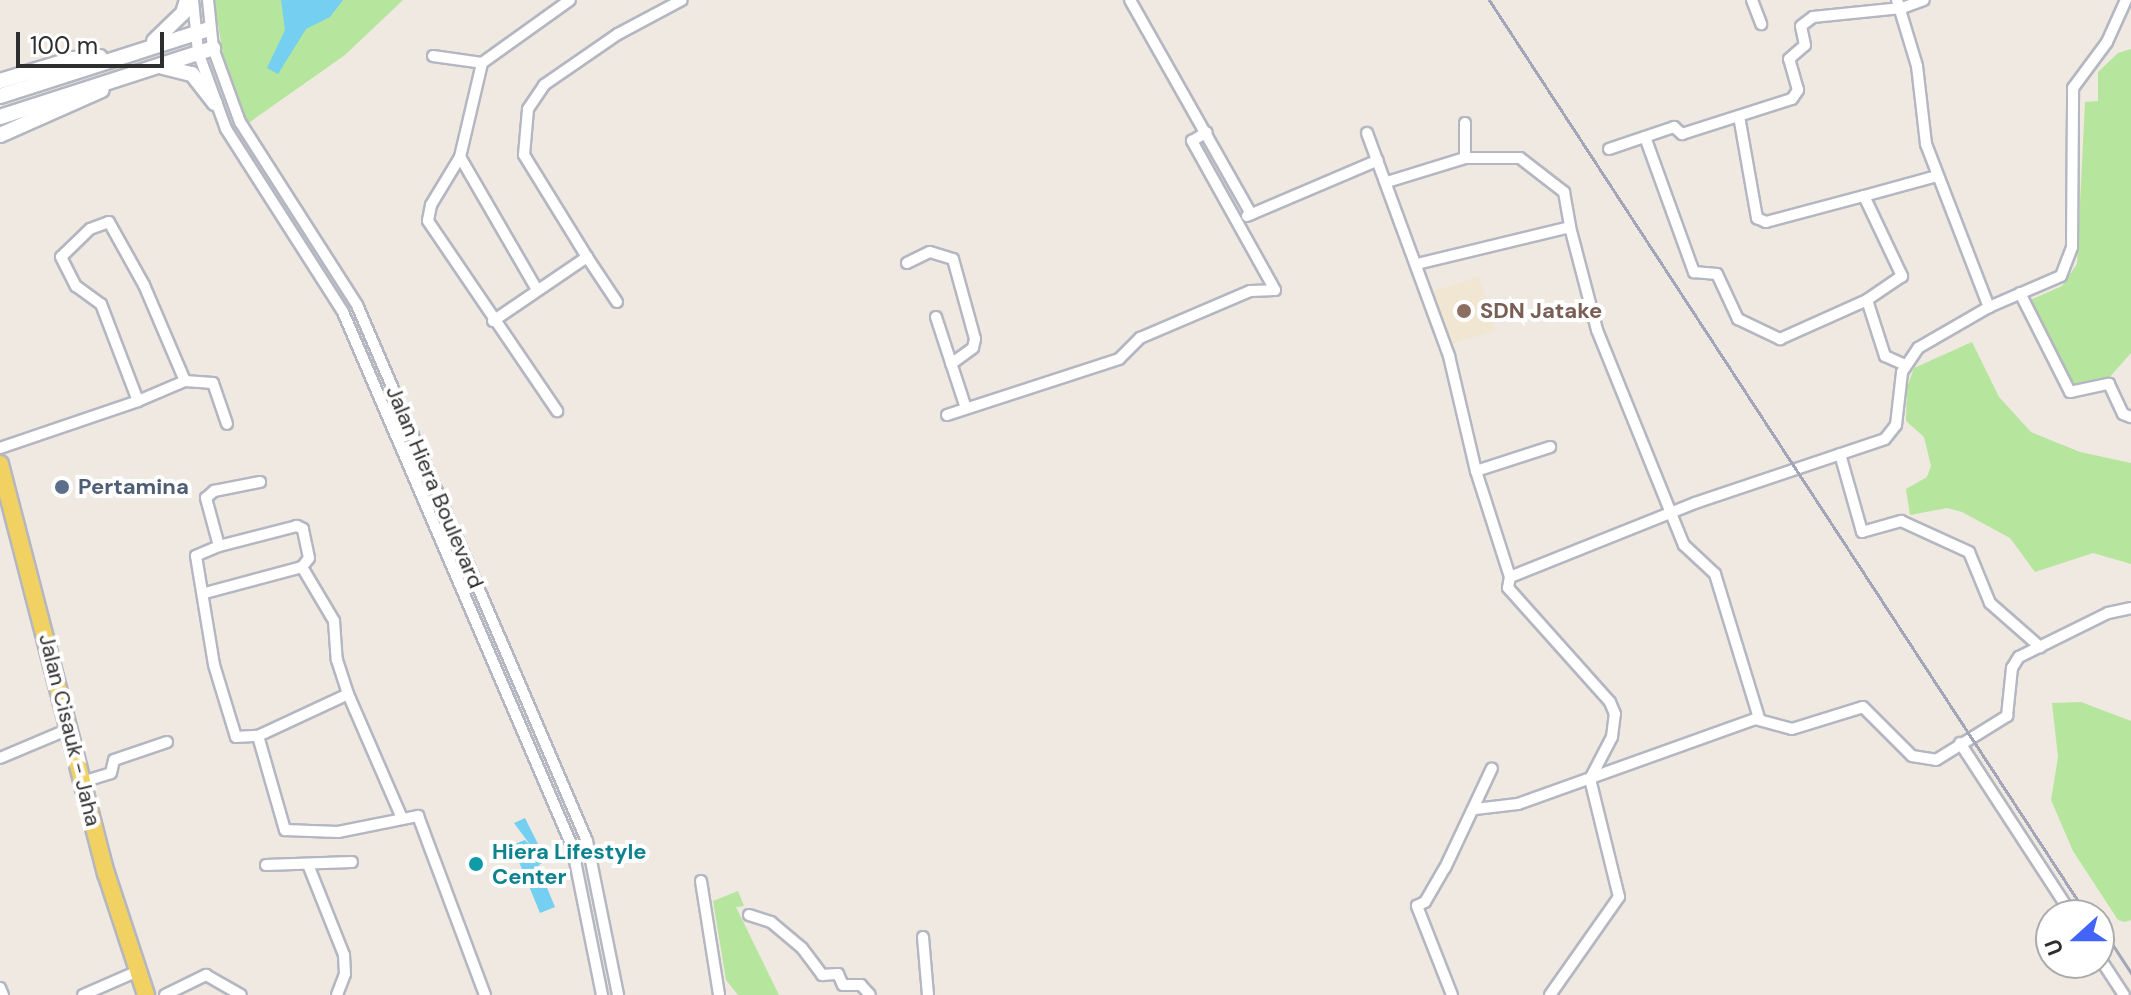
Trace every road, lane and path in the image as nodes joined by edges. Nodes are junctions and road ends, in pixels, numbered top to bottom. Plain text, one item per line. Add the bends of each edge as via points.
1 (190, 0) edge
2 (208, 0) edge
3 (570, 0) edge
4 (682, 0) edge
5 (1130, 0) edge
6 (1752, 0) edge
7 (1924, 0) edge
8 (2126, 0) edge
9 (1899, 4) edge
10 (1761, 24) dead end
11 (202, 30) junction
12 (147, 47) junction
13 (213, 48) junction
14 (198, 52) junction
15 (120, 56) junction
16 (433, 56) dead end
17 (482, 63) junction
18 (153, 66) junction
19 (126, 75) junction
20 (0, 81) edge
21 (0, 96) edge
22 (215, 103) junction
23 (1739, 116) junction
24 (0, 117) edge
25 (1465, 123) dead end
26 (1207, 132) junction
27 (1367, 133) dead end
28 (0, 135) edge
29 (1645, 137) junction
30 (1609, 149) dead end
31 (460, 157) junction
32 (1465, 158) junction
33 (1378, 160) junction
34 (1937, 176) junction
35 (1387, 182) junction
36 (1864, 196) junction
37 (1251, 214) junction
38 (1236, 220) junction
39 (1570, 227) junction
40 (587, 257) junction
41 (907, 263) dead end
42 (1417, 264) junction
43 (1265, 271) junction
44 (536, 288) junction
45 (1250, 291) junction
46 (2020, 293) junction
47 (1867, 300) junction
48 (617, 302) dead end
49 (1989, 307) junction
50 (936, 317) dead end
51 (362, 318) junction
52 (493, 321) junction
53 (348, 324) junction
54 (951, 364) junction
55 (1905, 365) junction
56 (185, 381) junction
57 (138, 401) junction
58 (966, 408) junction
59 (557, 411) dead end
60 (947, 415) dead end
61 (2131, 417) edge
62 (227, 424) dead end
63 (1550, 447) dead end
64 (0, 448) edge
65 (1840, 454) junction
66 (0, 464) edge
67 (1476, 471) junction
68 (260, 482) dead end
69 (1672, 512) junction
70 (219, 546) junction
71 (302, 567) junction
72 (1510, 577) junction
73 (205, 593) junction
74 (2131, 608) edge
75 (2040, 647) junction
76 (348, 694) junction
77 (534, 716) junction
78 (1759, 718) junction
79 (519, 722) junction
80 (71, 728) junction
81 (258, 736) junction
82 (167, 742) dead end
83 (1960, 743) junction
84 (0, 758) edge
85 (1492, 768) dead end
86 (1590, 779) junction
87 (82, 782) junction
88 (1475, 809) junction
89 (401, 816) junction
90 (352, 862) dead end
91 (266, 865) dead end
92 (309, 867) junction
93 (701, 881) dead end
94 (2062, 899) edge
95 (749, 915) dead end
96 (923, 937) dead end
97 (138, 971) junction
98 (0, 988) edge
99 (3, 995) edge
100 (83, 995) edge
101 (146, 995) edge
102 (165, 995) edge
103 (241, 995) edge
104 (337, 995) edge
105 (485, 995) edge
106 (602, 995) edge
107 (618, 995) edge
108 (719, 995) edge
109 (870, 995) edge
110 (928, 995) edge
111 (1452, 995) edge
112 (1550, 995) edge

1 - 11 street
1 - 12 main road via 174,25
2 - 11 street, Jalan Hiera Boulevard
3 - 17 street
4 - 40 street via 618,34 544,85 528,109 524,155
5 - 26 street
6 - 10 street
7 - 9 street
8 - 46 street via 2107,42 2073,88 2072,247 2066,270
9 - 23 street via 1813,17 1801,26 1805,45 1789,59 1798,90 1792,99
9 - 34 street via 1917,66 1926,144
11 - 12 main road
11 - 13 street, Jalan Hiera Boulevard
11 - 14 street, Jalan Hiera Boulevard
12 - 15 main road
13 - 14 main road
13 - 51 street, Jalan Hiera Boulevard via 240,122
14 - 18 main road
14 - 22 street, Jalan Hiera Boulevard
15 - 20 main road via 73,59
15 - 21 main road
16 - 17 street
17 - 31 street
18 - 19 main road
18 - 22 main road via 192,74
19 - 24 main road
19 - 28 main road via 81,102
22 - 53 street, Jalan Hiera Boulevard via 255,180
23 - 29 street via 1682,134 1674,127
23 - 36 street via 1757,218 1766,222
25 - 32 street
26 - 37 street
26 - 38 street via 1192,141
27 - 33 street
29 - 30 street
29 - 47 street via 1694,272 1717,274 1738,319 1780,339
31 - 44 street
31 - 52 street via 431,205 428,221
32 - 35 street
32 - 39 street via 1520,158 1564,192
33 - 35 street
33 - 37 street
34 - 36 street
34 - 49 street
35 - 42 street
36 - 47 street via 1902,276
37 - 38 street
38 - 43 street
39 - 42 street
39 - 69 street via 1597,330
40 - 44 street
40 - 48 street
41 - 54 street via 930,252 953,259 975,339 973,348
42 - 67 street via 1449,356
43 - 45 street
43 - 45 street via 1275,290
44 - 52 street
45 - 58 street via 1140,338 1119,359
46 - 49 street
46 - 61 street via 2070,392 2109,384 2123,414
47 - 55 street via 1885,356
49 - 55 street via 1918,348
50 - 54 street
51 - 53 street
51 - 77 street, Jalan Hiera Boulevard
52 - 59 street
53 - 79 street, Jalan Hiera Boulevard
54 - 58 street
55 - 65 street via 1893,432
56 - 57 street
56 - 57 street via 116,227 106,222 90,229 61,257 76,286 101,304
56 - 62 street via 213,383
57 - 64 street
58 - 60 street
63 - 67 street
65 - 69 street
65 - 75 street via 1864,534 1901,521 1969,552 1990,603
66 - 80 main road, Jalan Cisauk - Jaha
67 - 72 street
68 - 70 street via 214,491 206,498
69 - 72 street
69 - 78 street via 1687,550 1715,574
70 - 71 street via 297,526 309,550
70 - 73 street via 196,556
71 - 73 street
71 - 76 street via 334,621 337,660
72 - 86 street via 1508,588 1615,714 1612,737
73 - 81 street via 214,665 236,737
74 - 75 street via 2108,613
75 - 83 street via 2015,662 2007,716
76 - 81 street
76 - 89 street
77 - 79 street
77 - 107 street, Jalan Hiera Boulevard via 596,870
78 - 83 street via 1792,729 1863,707 1899,747 1922,760 1948,756
78 - 86 street
79 - 106 street, Jalan Hiera Boulevard via 581,873
80 - 84 street
80 - 87 main road, Jalan Cisauk - Jaha
81 - 89 street via 285,830 338,832
82 - 87 street via 114,760 111,773
83 - 94 street
85 - 88 street
86 - 88 street via 1509,807
86 - 112 street via 1619,897
87 - 97 main road, Jalan Cisauk - Jaha
88 - 111 street via 1425,902 1417,906
89 - 105 street via 418,816
90 - 92 street
91 - 92 street via 281,861
92 - 104 street via 344,955 345,974
93 - 108 street
95 - 109 street via 771,922 802,948 822,975 838,974 843,985 861,985
96 - 110 street
97 - 100 street
97 - 101 main road, Jalan Cisauk - Jaha
98 - 99 street
102 - 103 street via 206,975

